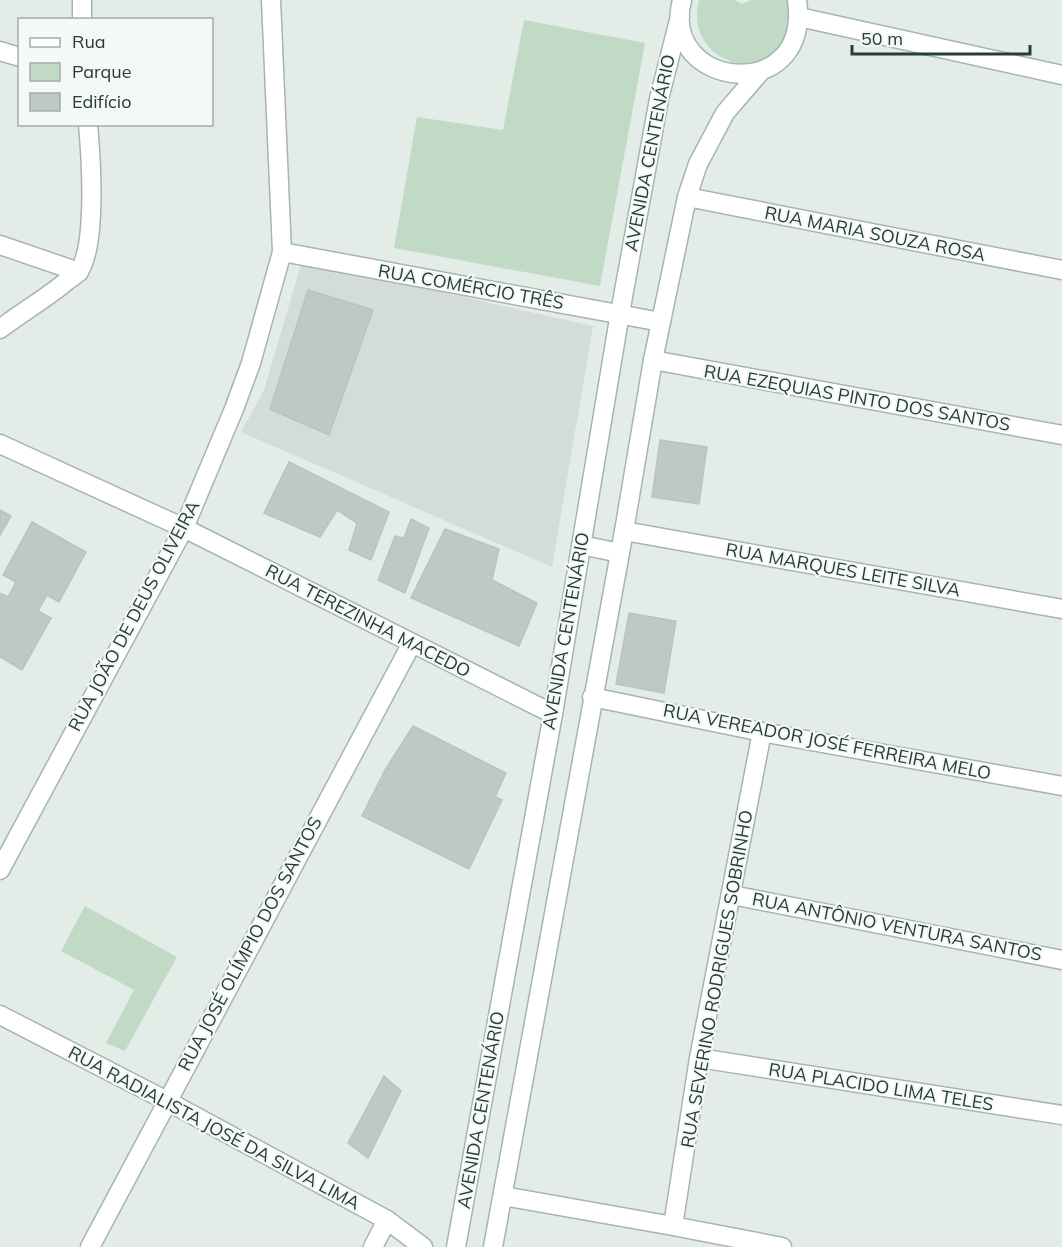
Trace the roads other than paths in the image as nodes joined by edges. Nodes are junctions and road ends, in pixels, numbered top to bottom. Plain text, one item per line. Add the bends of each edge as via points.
1 (82, 0) edge
2 (271, 0) edge
3 (681, 8) edge
4 (798, 9) edge
5 (82, 18) edge
6 (0, 51) edge
7 (18, 56) edge
8 (761, 71) junction
9 (1062, 75) edge
10 (88, 126) edge
11 (687, 197) junction
12 (0, 245) edge
13 (282, 252) junction
14 (1062, 270) edge
15 (78, 272) junction
16 (620, 313) junction
17 (661, 322) junction
18 (0, 329) edge
19 (653, 360) junction
20 (1062, 435) edge
21 (0, 444) edge
22 (184, 528) junction
23 (624, 531) junction
24 (581, 545) junction
25 (620, 553) junction
26 (1062, 609) edge
27 (412, 643) junction
28 (592, 697) junction
29 (553, 714) junction
30 (762, 732) junction
31 (1062, 786) edge
32 (0, 870) edge
33 (732, 895) junction
34 (1062, 960) edge
35 (0, 1015) edge
36 (699, 1058) junction
37 (167, 1101) junction
38 (1062, 1115) edge
39 (503, 1196) junction
40 (387, 1220) junction
41 (673, 1226) junction
42 (90, 1247) edge
43 (374, 1247) edge
44 (423, 1247) edge
45 (456, 1247) edge
46 (493, 1247) edge
47 (782, 1247) edge

1 - 5 street
2 - 13 street, RUA JOÃO DE DEUS OLIVEIRA
3 - 8 street via 683,35 692,52 706,65 723,73
3 - 16 street, AVENIDA CENTENÁRIO via 659,99
4 - 8 street, AVENIDA CENTENÁRIO via 796,34 789,49
4 - 9 street
6 - 7 street
8 - 11 street, AVENIDA CENTENÁRIO via 725,113 698,164
10 - 15 street via 90,227
11 - 14 street, RUA MARIA SOUZA ROSA
11 - 17 street, AVENIDA CENTENÁRIO
12 - 15 street
13 - 16 street, RUA COMÉRCIO TRÊS
13 - 22 street, RUA JOÃO DE DEUS OLIVEIRA via 251,363
15 - 18 street
16 - 17 street, RUA COMÉRCIO TRÊS
16 - 24 street, AVENIDA CENTENÁRIO
17 - 19 street, AVENIDA CENTENÁRIO
19 - 20 street, RUA EZEQUIAS PINTO DOS SANTOS
19 - 23 street, AVENIDA CENTENÁRIO
21 - 22 street, RUA TEREZINHA MACEDO
22 - 27 street, RUA TEREZINHA MACEDO
22 - 32 street, RUA JOÃO DE DEUS OLIVEIRA
23 - 25 street, AVENIDA CENTENÁRIO
23 - 26 street, RUA MARQUES LEITE SILVA
24 - 25 street
24 - 29 street, AVENIDA CENTENÁRIO
25 - 28 street, AVENIDA CENTENÁRIO
27 - 29 street, RUA TEREZINHA MACEDO
27 - 37 street, RUA JOSÉ OLÍMPIO DOS SANTOS
28 - 30 street, RUA VEREADOR JOSÉ FERREIRA MELO
28 - 39 street, AVENIDA CENTENÁRIO
29 - 45 street, AVENIDA CENTENÁRIO
30 - 31 street, RUA VEREADOR JOSÉ FERREIRA MELO
30 - 33 street, RUA SEVERINO RODRIGUES SOBRINHO
33 - 34 street, RUA ANTÔNIO VENTURA SANTOS
33 - 36 street, RUA SEVERINO RODRIGUES SOBRINHO
35 - 37 street, RUA RADIALISTA JOSÉ DA SILVA LIMA
36 - 38 street, RUA PLACIDO LIMA TELES
36 - 41 street, RUA SEVERINO RODRIGUES SOBRINHO
37 - 40 street, RUA RADIALISTA JOSÉ DA SILVA LIMA
37 - 42 street, RUA JOSÉ OLÍMPIO DOS SANTOS
39 - 41 street
39 - 46 street, AVENIDA CENTENÁRIO
40 - 43 street
40 - 44 street, RUA RADIALISTA JOSÉ DA SILVA LIMA
41 - 47 street

